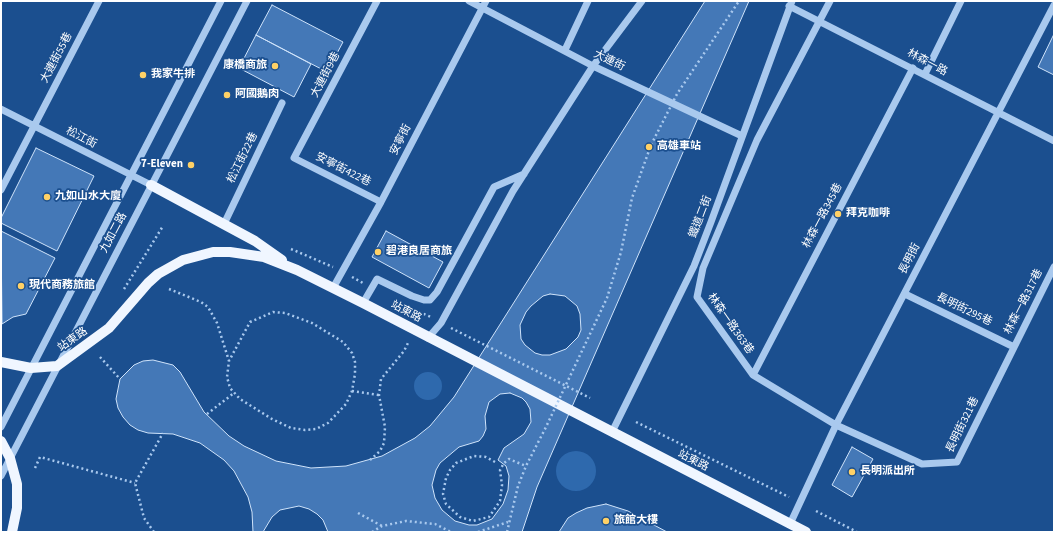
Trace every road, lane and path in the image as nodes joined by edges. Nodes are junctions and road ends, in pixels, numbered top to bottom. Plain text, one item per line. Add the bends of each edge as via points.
1 (99, 1) edge
2 (221, 1) edge
3 (247, 1) edge
4 (377, 1) edge
5 (469, 1) edge
6 (588, 1) edge
7 (642, 1) edge
8 (739, 1) edge
9 (830, 1) edge
10 (961, 1) edge
11 (484, 4) edge
12 (790, 4) edge
13 (1054, 5) edge
14 (820, 20) junction
15 (565, 50) junction
16 (594, 66) junction
17 (913, 68) junction
18 (925, 74) junction
19 (282, 103) dead end
20 (1, 109) edge
21 (998, 112) junction
22 (34, 126) junction
23 (742, 136) junction
24 (1054, 141) edge
25 (294, 158) joint
26 (524, 174) junction
27 (131, 175) junction
28 (151, 185) junction
29 (1, 190) edge
30 (381, 202) junction
31 (224, 224) junction
32 (163, 226) dead end
33 (287, 248) dead end
34 (1054, 267) edge
35 (297, 270) junction
36 (342, 272) junction
37 (371, 287) junction
38 (333, 288) junction
39 (123, 289) dead end
40 (169, 289) dead end
41 (904, 294) junction
42 (363, 303) junction
43 (417, 311) dead end
44 (441, 323) junction
45 (428, 338) junction
46 (1014, 347) junction
47 (404, 351) dead end
48 (100, 357) dead end
49 (229, 361) junction
50 (1, 362) edge
51 (57, 366) junction
52 (31, 368) junction
53 (753, 375) junction
54 (120, 379) dead end
55 (352, 391) junction
56 (234, 393) junction
57 (379, 395) junction
58 (590, 398) dead end
59 (206, 414) dead end
60 (636, 422) dead end
61 (1, 426) edge
62 (836, 426) junction
63 (612, 432) junction
64 (163, 433) dead end
65 (1, 441) edge
66 (10, 458) junction
67 (370, 460) dead end
68 (496, 462) dead end
69 (526, 466) junction
70 (35, 468) dead end
71 (1, 476) edge
72 (136, 483) junction
73 (789, 497) dead end
74 (816, 511) dead end
75 (358, 513) dead end
76 (508, 522) junction
77 (790, 524) junction
78 (382, 526) junction
79 (12, 532) edge
80 (154, 532) edge
81 (372, 532) edge
82 (451, 532) edge
83 (478, 532) edge
84 (507, 532) edge
85 (806, 532) edge
86 (857, 532) edge

1 - 22 street, 大連街55巷
2 - 27 street, 九如二路
3 - 28 street, 九如二路
4 - 25 street, 大連街9巷
5 - 11 street, 大連街
6 - 15 street
7 - 16 street
8 - 69 path, bridge via 677,94 657,130 632,198 619,259 607,298
9 - 14 street, 林森一路363巷
10 - 18 street
11 - 15 street, 大連街
11 - 30 street, 安寧街
12 - 14 street, 林森一路
12 - 23 street, 鐵道二街
13 - 21 street, 長明街
14 - 17 street, 林森一路
14 - 53 street, 林森一路363巷 via 757,140 702,268 697,297
15 - 16 street, 大連街
16 - 23 street, 大連街
16 - 26 street
17 - 18 street, 林森一路
17 - 53 street, 林森一路345巷
18 - 21 street, 林森一路
19 - 31 street, 松江街22巷
20 - 22 street, 松江街
21 - 24 street, 林森一路
21 - 41 street, 長明街
22 - 27 street, 松江街
22 - 29 street, 大連街55巷
23 - 63 street, 鐵道二街 via 694,266
25 - 30 street, 安寧街422巷
26 - 37 street via 494,187 437,292 430,300 412,296 377,279
26 - 44 street
27 - 28 street, 松江街
27 - 52 street, 九如二路
28 - 31 main road
28 - 51 street, 九如二路
30 - 36 street, 安寧街
31 - 35 main road via 255,241
32 - 39 path
33 - 36 path
34 - 46 street, 林森一路317巷
35 - 38 main road, 站東路
35 - 51 main road, 站東路 via 264,257 230,252 213,252 183,260 158,274 109,328
36 - 37 path
36 - 38 street, 安寧街
37 - 42 street
38 - 42 main road, 站東路
40 - 49 path via 208,307 217,323
41 - 46 street, 長明街295巷
41 - 62 street, 長明街
42 - 45 main road, 站東路
43 - 44 path
44 - 45 street
44 - 58 path
45 - 63 main road, 站東路
46 - 62 street, 長明街321巷 via 957,462 922,464
47 - 57 path via 381,379
48 - 54 path
49 - 55 path via 250,322 273,312 285,313 312,323 343,342 355,362
49 - 56 path via 227,377
50 - 52 main road, 站東路
51 - 52 main road, 站東路
51 - 66 street, 九如二路
52 - 61 street, 九如二路
53 - 62 street, 林森一路363巷
55 - 56 path via 346,404 328,423 316,429 304,430 291,428 267,416
55 - 57 path
56 - 59 path
57 - 67 path via 385,427 384,443
60 - 73 path
62 - 77 street, 長明街
63 - 77 main road, 站東路
64 - 72 path
65 - 66 main road
66 - 71 street, 九如二路
66 - 79 main road via 15,471 18,497
68 - 69 path, bridge via 486,457 474,456 462,460 450,470 445,482 446,504 460,517 474,521 489,517 500,501 500,470 504,463 509,459
69 - 76 path, bridge
70 - 72 path via 40,457
72 - 80 path via 144,518
74 - 86 path
75 - 78 path
76 - 83 path
76 - 84 path, bridge
77 - 85 main road, 站東路
78 - 81 path
78 - 82 path via 406,521 435,524

